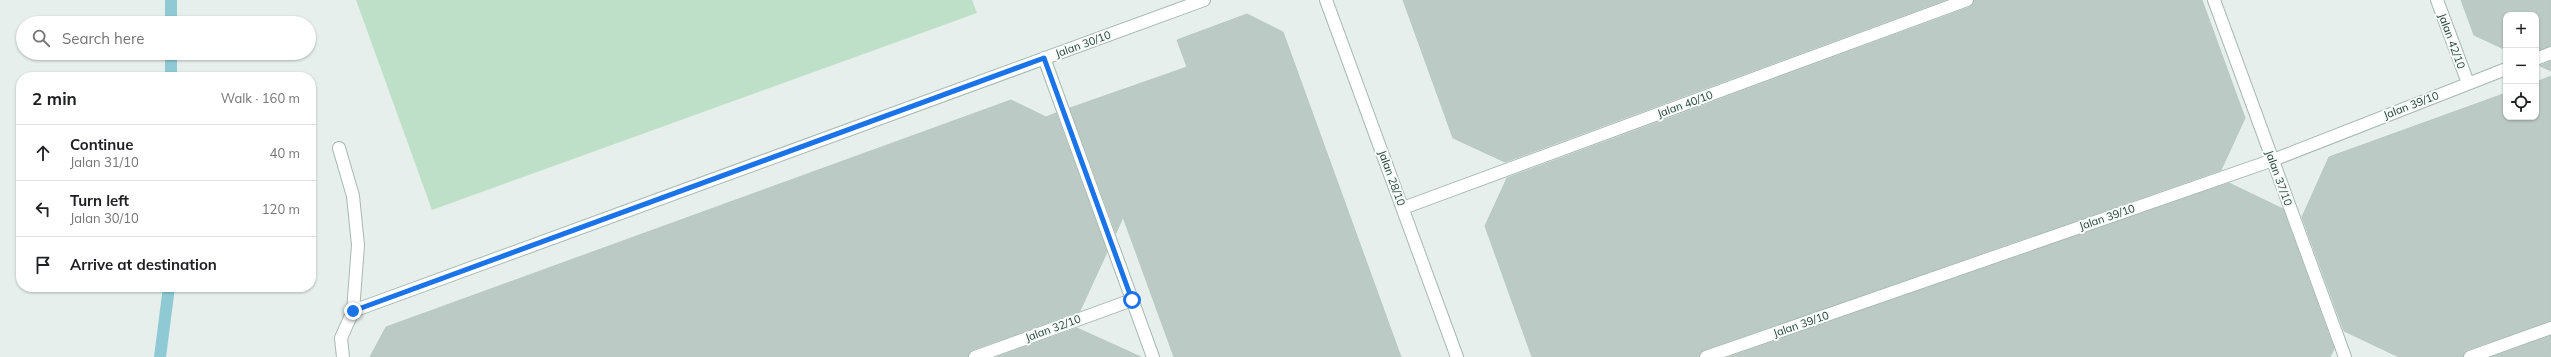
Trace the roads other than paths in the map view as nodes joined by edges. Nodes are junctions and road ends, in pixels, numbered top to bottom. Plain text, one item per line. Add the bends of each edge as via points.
1 (1204, 0) edge
2 (1326, 0) edge
3 (1967, 0) edge
4 (2214, 0) edge
5 (2437, 0) edge
6 (2551, 53) edge
7 (1044, 58) junction
8 (2539, 58) edge
9 (2503, 70) edge
10 (2468, 83) junction
11 (340, 148) dead end
12 (2273, 160) junction
13 (1403, 208) junction
14 (1132, 300) junction
15 (353, 311) junction
16 (2551, 328) edge
17 (343, 357) edge
18 (975, 357) edge
19 (1153, 357) edge
20 (1457, 357) edge
21 (1706, 357) edge
22 (2344, 357) edge
23 (2470, 357) edge

1 - 7 street, Jalan 30/10
2 - 13 street, Jalan 28/10
3 - 13 street, Jalan 40/10
4 - 12 street, Jalan 37/10
5 - 10 street, Jalan 42/10
6 - 8 street
7 - 14 street
7 - 15 street, Jalan 30/10
9 - 10 street, Jalan 39/10
10 - 12 street, Jalan 39/10
11 - 15 street via 353,196 358,245
12 - 21 street, Jalan 39/10
12 - 22 street, Jalan 37/10
13 - 20 street, Jalan 28/10
14 - 18 street, Jalan 32/10
14 - 19 street
15 - 17 street via 341,338
16 - 23 street

